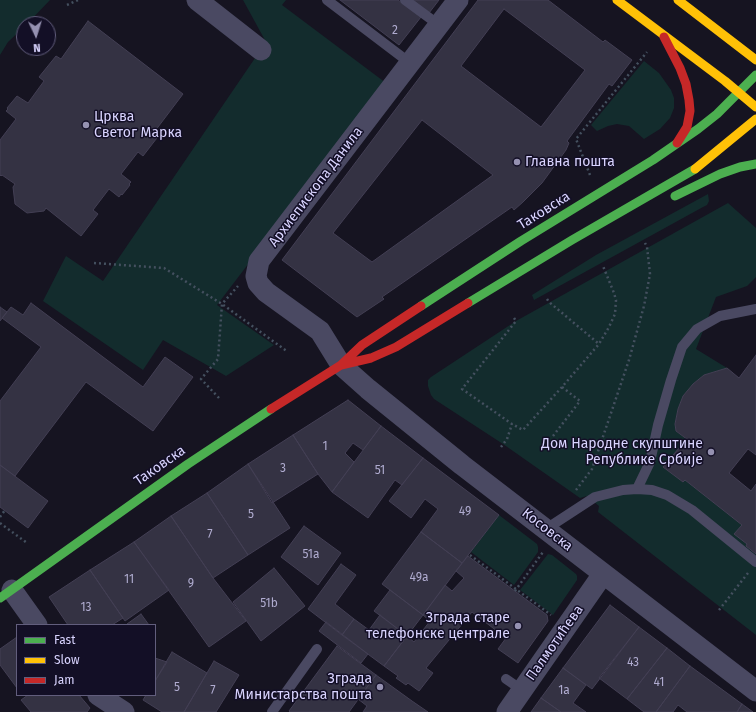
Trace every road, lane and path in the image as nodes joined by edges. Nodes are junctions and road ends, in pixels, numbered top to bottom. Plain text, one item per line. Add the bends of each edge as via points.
1 (78, 0) edge
2 (197, 0) edge
3 (328, 0) edge
4 (405, 0) edge
5 (458, 0) edge
6 (617, 0) edge
7 (678, 0) edge
8 (67, 6) dead end
9 (439, 25) junction
10 (664, 37) junction
11 (261, 50) dead end
12 (647, 52) dead end
13 (756, 60) edge
14 (410, 63) junction
15 (756, 75) edge
16 (739, 93) junction
17 (756, 107) edge
18 (756, 119) edge
19 (677, 144) junction
20 (756, 164) edge
21 (592, 179) dead end
22 (666, 199) dead end
23 (655, 202) dead end
24 (631, 208) junction
25 (645, 243) dead end
26 (94, 263) dead end
27 (603, 266) dead end
28 (548, 299) dead end
29 (222, 304) junction
30 (756, 309) edge
31 (514, 318) dead end
32 (599, 344) junction
33 (288, 352) dead end
34 (342, 365) junction
35 (562, 387) junction
36 (219, 398) dead end
37 (512, 424) junction
38 (554, 436) dead end
39 (501, 447) dead end
40 (637, 489) junction
41 (573, 494) dead end
42 (5, 510) dead end
43 (1, 514) edge
44 (0, 523) edge
45 (551, 532) junction
46 (27, 543) dead end
47 (470, 555) dead end
48 (754, 566) edge
49 (603, 574) junction
50 (515, 591) junction
51 (3, 596) edge
52 (719, 610) dead end
53 (551, 616) dead end
54 (36, 624) edge
55 (317, 649) dead end
56 (756, 691) edge
57 (100, 696) edge
58 (124, 712) edge
59 (272, 712) edge
60 (507, 712) edge

1 - 8 path
2 - 11 street
3 - 14 lane
4 - 9 lane
5 - 9 street, Архиепископа Данила
6 - 10 main road
7 - 13 main road
9 - 14 street, Архиепископа Данила
10 - 16 main road
10 - 19 main road via 680,68 689,100 687,127
12 - 21 path via 576,139
14 - 34 street, Архиепископа Данила via 256,268 258,283 266,292 320,331
15 - 16 main road, Таковска
16 - 17 main road
16 - 19 main road, Таковска via 717,114
18 - 24 main road, Таковска via 690,173
19 - 34 main road, Таковска via 380,332
20 - 22 main road via 720,174
23 - 24 main road
24 - 34 main road, Таковска via 566,244 392,350
25 - 41 path via 650,274 629,360 592,469
26 - 29 path via 164,268
27 - 32 path via 614,293 616,306 612,320
28 - 32 path
29 - 33 path
29 - 36 path via 218,359 201,379
30 - 40 lane via 720,316 697,328 682,347 650,462
31 - 37 path via 516,321 462,389
32 - 35 path
34 - 45 street, Косовска via 462,465
34 - 51 main road, Таковска via 188,464
35 - 37 path via 523,430
35 - 38 path via 580,401
37 - 39 path
40 - 45 lane via 595,497
40 - 48 lane via 652,490 681,502
42 - 43 path
44 - 46 path
45 - 49 street, Косовска
45 - 50 path
47 - 50 path
48 - 52 path
49 - 56 street, Косовска
49 - 60 street, Палмотићева via 514,684
50 - 53 path
51 - 54 street
55 - 59 lane
57 - 58 street

